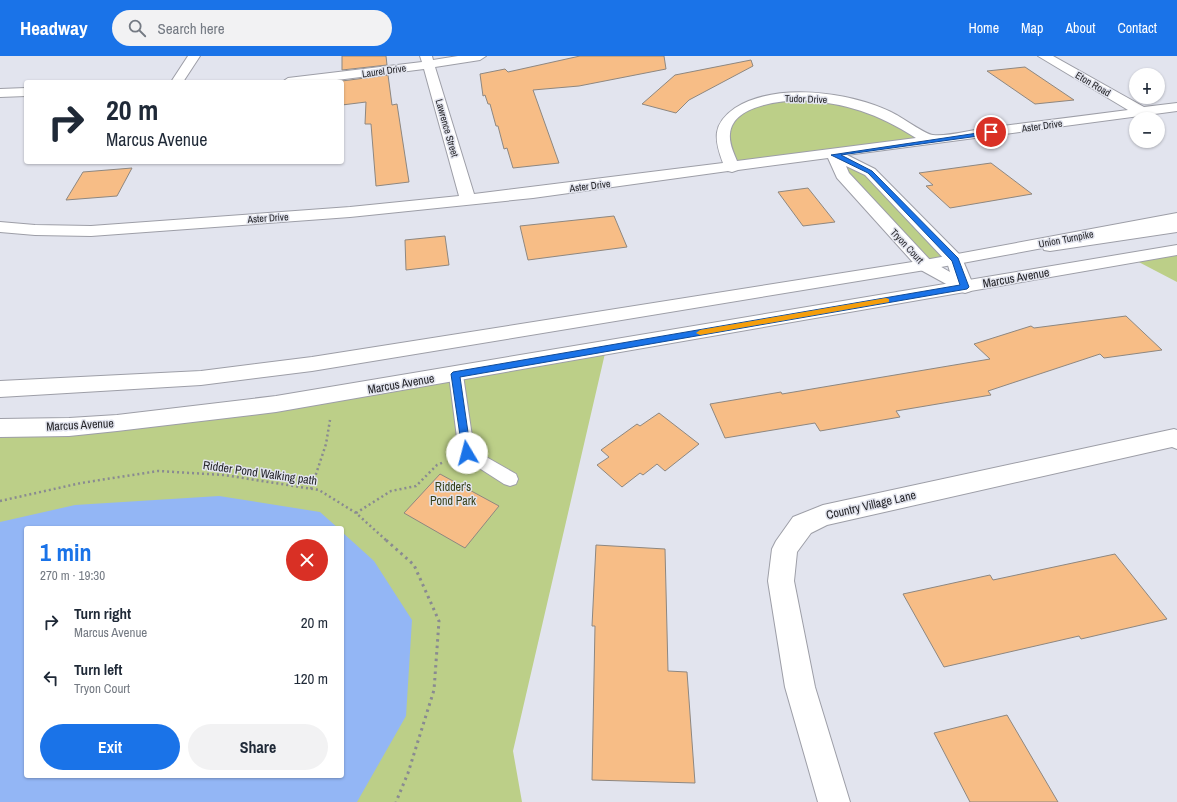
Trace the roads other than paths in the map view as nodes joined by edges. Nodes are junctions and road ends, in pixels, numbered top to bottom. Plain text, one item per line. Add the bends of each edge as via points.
1 (194, 56) edge
2 (480, 56) edge
3 (1044, 56) edge
4 (427, 60) edge
5 (178, 80) edge
6 (301, 80) edge
7 (24, 92) edge
8 (0, 93) edge
9 (1177, 107) edge
10 (1142, 112) joint
11 (1129, 114) edge
12 (931, 140) junction
13 (834, 155) junction
14 (732, 168) junction
15 (468, 200) junction
16 (1177, 218) edge
17 (1177, 226) edge
18 (0, 227) edge
19 (1177, 250) edge
20 (955, 260) junction
21 (925, 265) junction
22 (965, 287) junction
23 (456, 374) junction
24 (0, 389) edge
25 (0, 428) edge
26 (1177, 440) edge
27 (510, 479) dead end
28 (834, 802) edge

1 - 5 street
2 - 4 street, Laurel Drive
3 - 10 street, Eton Road
4 - 6 street, Laurel Drive
4 - 15 street, Lawrence Street
7 - 8 street
9 - 10 street, Aster Drive
11 - 12 street, Aster Drive
12 - 13 street, Aster Drive
12 - 14 street, Tudor Drive via 890,117 858,105 824,98 778,98 748,106 729,120 722,138
13 - 14 street, Aster Drive
13 - 20 street via 870,172
13 - 21 street, Tryon Court via 842,175
14 - 15 street, Aster Drive
15 - 18 street, Aster Drive via 350,212 91,231
16 - 20 street, Union Turnpike
17 - 20 street
19 - 22 street, Marcus Avenue
20 - 21 street
20 - 22 street
21 - 22 street, Tryon Court
21 - 24 street via 312,364 201,378
22 - 23 street, Marcus Avenue
23 - 25 street, Marcus Avenue via 217,412 77,426
23 - 27 lane via 467,453
26 - 28 street, Country Village Lane via 1174,438 823,515 802,525 785,550 781,581 800,687

